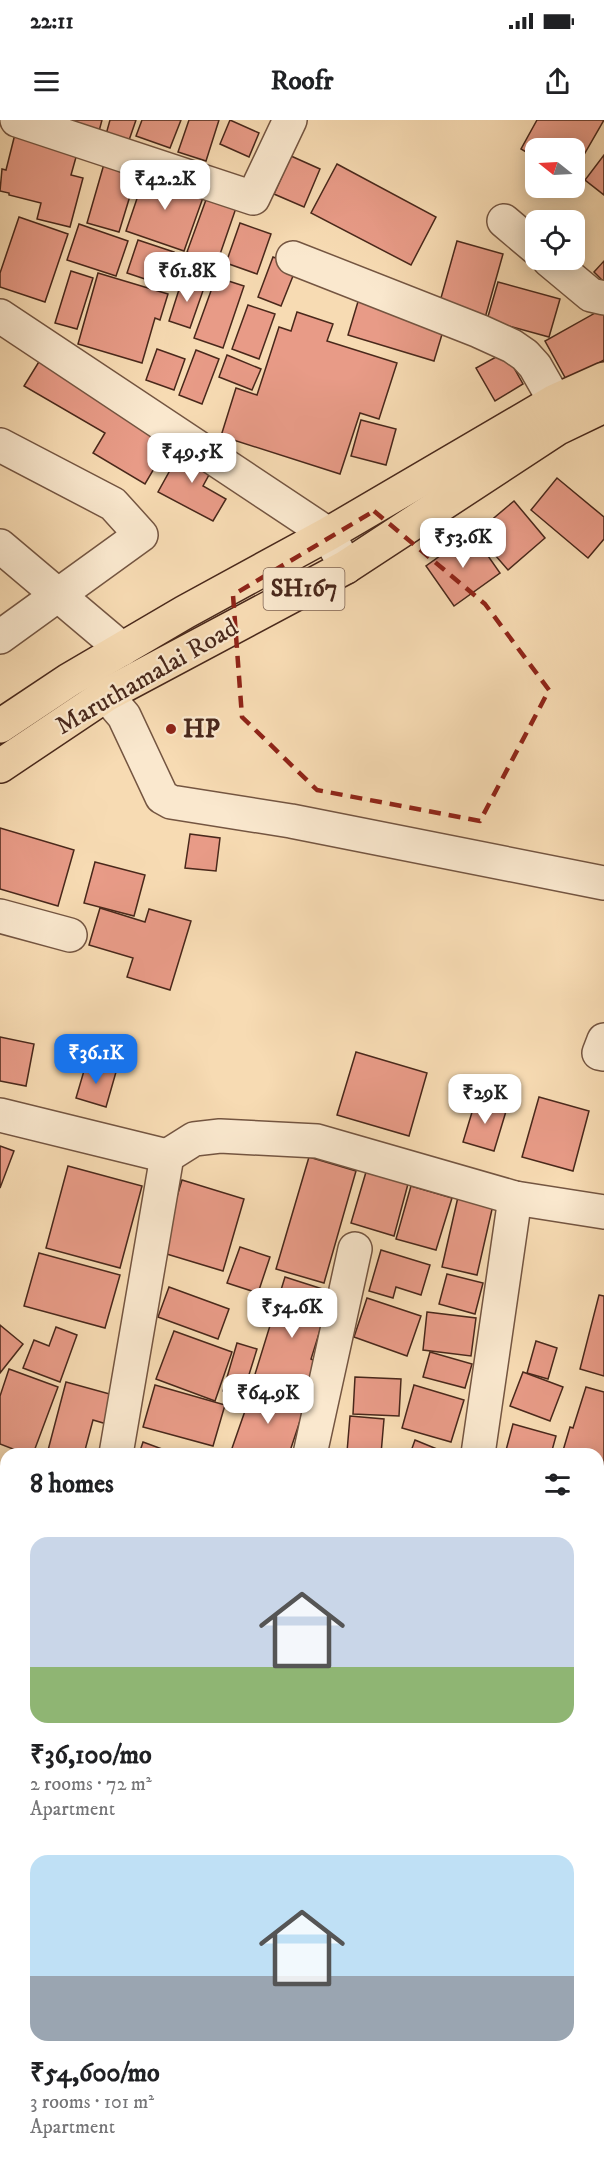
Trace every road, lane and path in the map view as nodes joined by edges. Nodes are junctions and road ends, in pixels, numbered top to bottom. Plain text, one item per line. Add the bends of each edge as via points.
1 (17, 120) edge
2 (290, 120) edge
3 (504, 221) dead end
4 (525, 239) edge
5 (293, 258) dead end
6 (561, 270) edge
7 (604, 298) edge
8 (0, 316) edge
9 (604, 379) edge
10 (555, 401) junction
11 (604, 406) edge
12 (0, 446) edge
13 (328, 534) junction
14 (0, 546) edge
15 (346, 567) junction
16 (58, 595) junction
17 (0, 637) edge
18 (122, 649) junction
19 (106, 695) junction
20 (0, 726) edge
21 (0, 766) edge
22 (604, 883) edge
23 (0, 916) edge
24 (70, 935) dead end
25 (604, 1040) edge
26 (604, 1054) edge
27 (0, 1115) edge
28 (167, 1156) junction
29 (515, 1198) junction
30 (604, 1212) edge
31 (355, 1248) dead end
32 (117, 1448) edge
33 (311, 1448) edge
34 (479, 1448) edge

1 - 2 street via 253,198
3 - 4 street
5 - 10 street via 512,346 535,366
6 - 7 street via 591,295
8 - 13 street
9 - 10 main road, Maruthamalai Road / SH167
10 - 13 main road, Maruthamalai Road / SH167
11 - 15 main road, Maruthamalai Road / SH167 via 558,428
12 - 16 street via 113,504 141,535
13 - 15 street
13 - 18 main road, Maruthamalai Road / SH167
14 - 16 street
15 - 19 main road, Maruthamalai Road / SH167
16 - 17 street
16 - 18 street
18 - 20 main road, Maruthamalai Road / SH167
19 - 21 main road, Maruthamalai Road / SH167
19 - 22 street via 124,716 162,797 171,802 291,821
23 - 24 street
25 - 26 street via 599,1053
27 - 28 street
28 - 29 street via 194,1139 220,1136 317,1141
28 - 32 street
29 - 30 street
29 - 34 street
31 - 33 street

